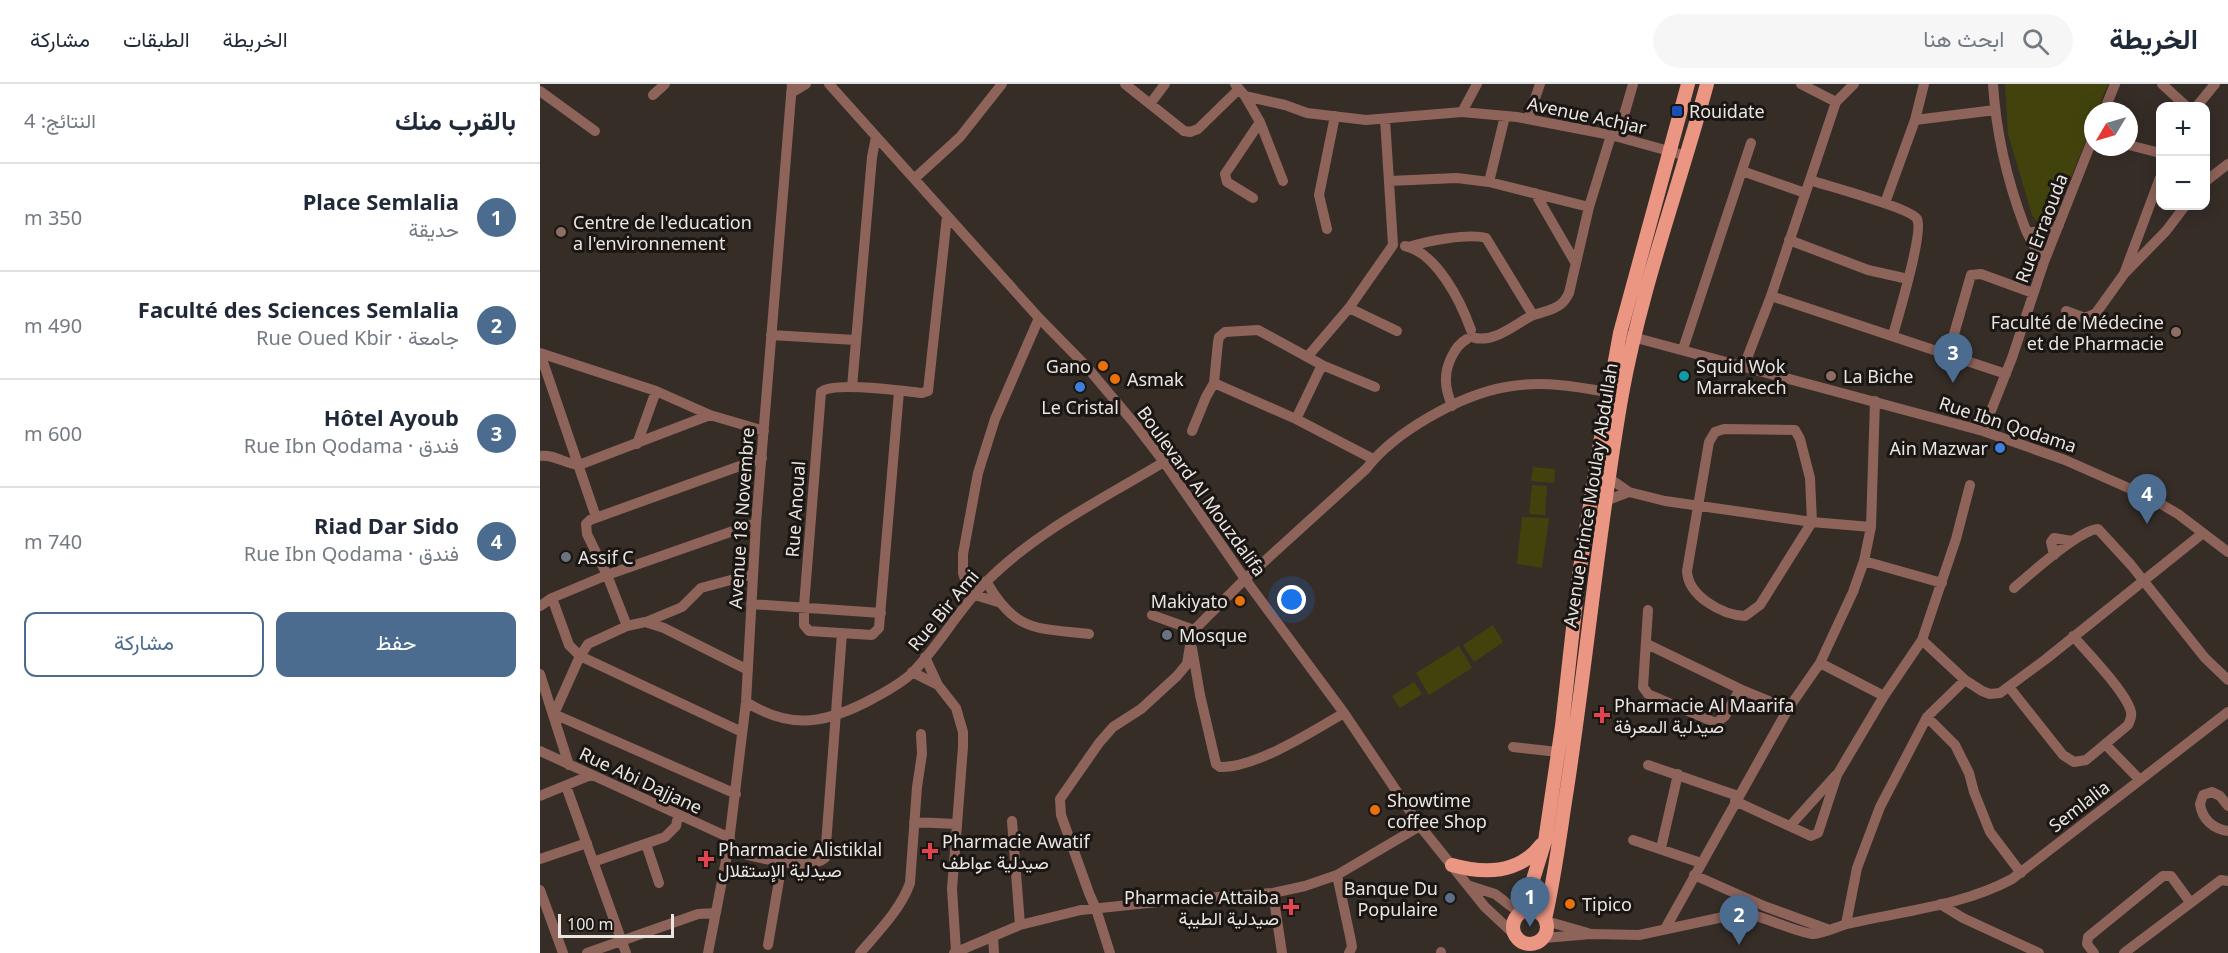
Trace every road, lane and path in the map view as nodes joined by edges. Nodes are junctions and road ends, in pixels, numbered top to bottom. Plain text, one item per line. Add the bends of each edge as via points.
1 (665, 84) edge
2 (806, 84) edge
3 (829, 84) edge
4 (1002, 84) edge
5 (1125, 84) edge
6 (1165, 84) edge
7 (1477, 84) edge
8 (1540, 84) edge
9 (1633, 84) edge
10 (1688, 84) edge
11 (1707, 84) edge
12 (1801, 84) edge
13 (1854, 84) edge
14 (1924, 84) edge
15 (1993, 84) edge
16 (2115, 84) edge
17 (2162, 84) edge
18 (2215, 84) edge
19 (792, 88) edge
20 (543, 90) edge
21 (1240, 90) edge
22 (653, 95) dead end
23 (1836, 102) junction
24 (2108, 102) edge
25 (2182, 102) edge
26 (2200, 102) edge
27 (1150, 104) junction
28 (1995, 110) junction
29 (1462, 112) junction
30 (1335, 116) junction
31 (1505, 116) junction
32 (1385, 119) junction
33 (1528, 119) junction
34 (1915, 120) junction
35 (1260, 122) junction
36 (595, 131) dead end
37 (1611, 135) junction
38 (876, 137) junction
39 (1751, 143) dead end
40 (2138, 148) edge
41 (1671, 152) junction
42 (2156, 153) edge
43 (1687, 156) junction
44 (2086, 156) edge
45 (2228, 164) edge
46 (1742, 171) junction
47 (2210, 177) edge
48 (914, 179) junction
49 (1810, 180) junction
50 (1389, 181) junction
51 (1283, 182) dead end
52 (1489, 182) junction
53 (2156, 189) edge
54 (1805, 193) junction
55 (1535, 194) junction
56 (1253, 198) dead end
57 (1885, 203) junction
58 (1589, 207) junction
59 (2181, 210) edge
60 (947, 216) junction
61 (2059, 225) junction
62 (1327, 230) dead end
63 (2027, 233) junction
64 (1789, 240) junction
65 (1393, 245) junction
66 (1409, 247) junction
67 (1575, 262) junction
68 (2044, 262) junction
69 (2124, 274) junction
70 (1908, 279) junction
71 (2033, 293) junction
72 (1771, 296) junction
73 (1349, 309) junction
74 (2066, 311) dead end
75 (1533, 315) junction
76 (1039, 318) junction
77 (1397, 332) dead end
78 (771, 334) junction
79 (1627, 335) junction
80 (1893, 335) junction
81 (1471, 336) junction
82 (855, 340) junction
83 (1683, 349) junction
84 (540, 353) edge
85 (1948, 355) junction
86 (1308, 356) junction
87 (1322, 365) junction
88 (1744, 366) junction
89 (2006, 374) junction
90 (1214, 383) junction
91 (852, 387) junction
92 (1375, 387) dead end
93 (656, 391) junction
94 (899, 391) junction
95 (1616, 394) junction
96 (1875, 401) junction
97 (1452, 406) junction
98 (710, 414) junction
99 (1296, 419) junction
100 (764, 431) junction
101 (1192, 431) dead end
102 (1983, 431) junction
103 (637, 444) junction
104 (540, 456) edge
105 (762, 458) junction
106 (1373, 459) junction
107 (1164, 462) junction
108 (579, 465) junction
109 (1609, 478) junction
110 (1970, 485) dead end
111 (1629, 492) junction
112 (1605, 501) junction
113 (1698, 506) junction
114 (596, 517) junction
115 (1812, 522) junction
116 (756, 523) junction
117 (1871, 527) junction
118 (2203, 533) junction
119 (2228, 552) edge
120 (1864, 561) junction
121 (753, 574) junction
122 (607, 575) junction
123 (1245, 579) junction
124 (2144, 580) junction
125 (986, 581) junction
126 (1942, 583) junction
127 (2014, 588) dead end
128 (975, 595) junction
129 (552, 598) junction
130 (998, 602) junction
131 (751, 604) junction
132 (540, 606) edge
133 (804, 606) junction
134 (1648, 610) dead end
135 (881, 613) junction
136 (1152, 615) dead end
137 (645, 622) junction
138 (627, 626) junction
139 (842, 633) junction
140 (1089, 634) dead end
141 (1193, 634) junction
142 (2073, 636) junction
143 (1922, 639) junction
144 (1647, 644) junction
145 (580, 656) junction
146 (925, 657) junction
147 (1820, 663) junction
148 (748, 670) junction
149 (912, 672) junction
150 (540, 674) edge
151 (1965, 680) junction
152 (2228, 680) edge
153 (938, 685) junction
154 (1740, 689) junction
155 (2004, 690) junction
156 (1884, 696) junction
157 (745, 708) junction
158 (1788, 709) junction
159 (2228, 712) edge
160 (1344, 713) junction
161 (554, 714) junction
162 (836, 716) junction
163 (1927, 717) junction
164 (742, 732) junction
165 (921, 734) dead end
166 (2105, 744) junction
167 (1514, 747) dead end
168 (540, 751) edge
169 (1558, 752) junction
170 (569, 765) junction
171 (1648, 765) dead end
172 (1678, 774) junction
173 (591, 775) junction
174 (1837, 775) junction
175 (2139, 779) junction
176 (566, 786) junction
177 (736, 794) junction
178 (540, 796) edge
179 (1736, 799) junction
180 (2228, 806) edge
181 (678, 816) junction
182 (1012, 821) dead end
183 (914, 822) junction
184 (956, 824) junction
185 (1420, 826) junction
186 (1790, 826) junction
187 (2228, 831) edge
188 (730, 838) junction
189 (1633, 840) dead end
190 (1545, 841) junction
191 (586, 843) junction
192 (646, 844) junction
193 (1661, 848) junction
194 (728, 850) junction
195 (540, 860) edge
196 (593, 862) junction
197 (782, 863) junction
198 (1701, 863) junction
199 (1452, 865) junction
200 (2021, 873) junction
201 (1694, 874) junction
202 (1337, 875) junction
203 (2228, 881) edge
204 (659, 883) dead end
205 (1470, 886) junction
206 (540, 890) edge
207 (1273, 894) junction
208 (2190, 902) junction
209 (1940, 904) junction
210 (543, 908) edge
211 (1096, 909) junction
212 (1522, 912) junction
213 (716, 914) junction
214 (1546, 920) junction
215 (1846, 924) junction
216 (1020, 925) junction
217 (1665, 929) junction
218 (1827, 929) junction
219 (1591, 934) junction
220 (993, 936) junction
221 (621, 941) junction
222 (1517, 942) edge
223 (1539, 944) edge
224 (768, 945) dead end
225 (955, 952) edge
226 (564, 953) edge
227 (587, 953) edge
228 (626, 953) edge
229 (708, 953) edge
230 (860, 953) edge
231 (994, 953) edge
232 (1110, 953) edge
233 (1282, 953) edge
234 (1348, 953) edge
235 (2039, 953) edge
236 (2094, 953) edge
237 (2124, 953) edge

1 - 22 street
2 - 19 street
3 - 38 street, Boulevard Al Mouzdalifa
4 - 48 street via 960,137
5 - 27 street
6 - 27 street
7 - 29 street
8 - 33 street
9 - 37 street via 1622,122
10 - 41 main road, Avenue Prince Moulay Abdullah
11 - 43 main road, Avenue Prince Moulay Abdullah
12 - 23 street
13 - 23 street
14 - 34 street
15 - 28 street
16 - 24 street
17 - 25 street
18 - 26 street
19 - 78 street, Avenue 18 Novembre
20 - 36 street
21 - 27 street via 1190,132
21 - 30 street, Avenue Achjar via 1307,113
21 - 35 street
23 - 49 street
28 - 34 street
28 - 63 street via 2001,146
29 - 31 street, Avenue Achjar
29 - 32 street, Avenue Achjar
30 - 32 street, Avenue Achjar
30 - 62 street via 1319,195
31 - 33 street, Avenue Achjar
31 - 52 street
32 - 50 street
33 - 37 street, Avenue Achjar
34 - 57 street
35 - 51 street
35 - 56 street via 1225,174 1227,182
37 - 41 street, Avenue Achjar
37 - 58 street
38 - 48 street, Boulevard Al Mouzdalifa
38 - 82 street
39 - 46 street
40 - 42 street
41 - 43 street, Avenue Achjar
41 - 79 main road, Avenue Prince Moulay Abdullah
43 - 79 main road, Avenue Prince Moulay Abdullah
44 - 61 street, Rue Erraouda
45 - 47 street
46 - 54 street
46 - 83 street
48 - 60 street, Boulevard Al Mouzdalifa
49 - 54 street
49 - 57 street
50 - 52 street via 1457,178
50 - 65 street
52 - 55 street
53 - 69 street
54 - 64 street
55 - 58 street
55 - 67 street
57 - 70 street via 1912,214 1919,223
58 - 67 street
59 - 69 street
60 - 76 street, Boulevard Al Mouzdalifa
60 - 94 street via 930,387 926,392
61 - 63 street
61 - 68 street, Rue Erraouda
63 - 68 street
64 - 70 street via 1868,270
64 - 72 street
65 - 66 street
65 - 73 street
66 - 75 street via 1431,241 1486,238
66 - 81 street via 1439,270 1466,317
67 - 75 street via 1566,299
68 - 71 street, Rue Erraouda
69 - 74 street via 2096,313 2085,318
70 - 80 street
71 - 85 street via 1981,274 1971,276
71 - 89 street, Rue Erraouda
72 - 80 street
72 - 88 street
73 - 77 street
73 - 86 street
75 - 81 street via 1494,336
76 - 107 street, Boulevard Al Mouzdalifa via 1086,366
76 - 128 street via 995,419 978,473 963,554 963,573
78 - 82 street
78 - 100 street, Avenue 18 Novembre
79 - 83 street, Rue Ibn Qodama
79 - 95 main road, Avenue Prince Moulay Abdullah
80 - 85 street
81 - 97 street via 1459,343 1446,374
82 - 91 street
83 - 88 street, Rue Ibn Qodama
84 - 93 street
84 - 108 street
85 - 89 street
86 - 87 street
86 - 90 street via 1258,330 1225,332 1219,337
87 - 92 street
87 - 99 street
88 - 96 street, Rue Ibn Qodama
89 - 102 street, Rue Erraouda
90 - 99 street
90 - 101 street
91 - 94 street
91 - 133 street, Rue Anoual via 827,388 820,396
93 - 98 street
93 - 103 street
94 - 135 street
95 - 97 street via 1593,388 1506,387
95 - 109 main road, Avenue Prince Moulay Abdullah
95 - 169 main road, Avenue Prince Moulay Abdullah via 1579,574
96 - 102 street, Rue Ibn Qodama
96 - 117 street
97 - 106 street via 1424,420
98 - 100 street
98 - 103 street
99 - 106 street
100 - 105 street, Avenue 18 Novembre
102 - 118 street, Rue Ibn Qodama via 2119,482 2149,496
103 - 108 street
104 - 108 street
105 - 114 street
105 - 116 street, Avenue 18 Novembre
106 - 123 street
107 - 123 street, Boulevard Al Mouzdalifa
107 - 125 street, Rue Bir Ami via 1048,532
108 - 114 street
109 - 111 street
109 - 112 main road, Avenue Prince Moulay Abdullah
110 - 126 street
111 - 112 street
111 - 113 street
112 - 214 main road, Avenue Prince Moulay Abdullah via 1577,728
113 - 115 street
113 - 115 street via 1709,442 1715,432 1796,430 1810,478
113 - 115 street via 1687,578 1695,591 1735,615 1753,612 1760,605
114 - 122 street via 586,524 586,529
115 - 117 street
116 - 121 street, Avenue 18 Novembre
116 - 122 street
117 - 120 street
118 - 119 street, Rue Ibn Qodama
118 - 124 street
120 - 126 street
120 - 147 street
121 - 131 street, Avenue 18 Novembre
121 - 137 street via 701,588 682,607
122 - 129 street
122 - 138 street
123 - 141 street
123 - 160 street, Boulevard Al Mouzdalifa
124 - 127 street via 2098,529 2072,542 2054,538 2054,555
124 - 142 street
124 - 152 street via 2205,658
125 - 128 street, Rue Bir Ami
125 - 130 street
126 - 143 street
128 - 130 street
128 - 146 street, Rue Bir Ami
129 - 132 street
129 - 145 street via 564,633
130 - 140 street via 1030,626
131 - 133 street
131 - 148 street, Avenue 18 Novembre
133 - 135 street
133 - 139 street, Rue Anoual via 804,625 809,630
134 - 144 street
135 - 139 street via 875,633
136 - 141 street
137 - 138 street
137 - 148 street
138 - 145 street via 588,644
139 - 162 street
141 - 160 street via 1200,695 1216,764 1220,767 1283,748
141 - 211 street via 1187,664 1178,676 1141,709 1113,727 1060,799 1061,814
142 - 155 street
142 - 166 street via 2131,711 2128,725
143 - 151 street
143 - 156 street
144 - 154 street
144 - 154 street via 1642,683 1648,694 1716,723 1725,716
145 - 161 street
145 - 164 street
146 - 149 street, Rue Bir Ami
146 - 153 street
147 - 156 street
147 - 158 street
148 - 157 street, Avenue 18 Novembre
149 - 153 street
149 - 162 street, Rue Bir Ami via 885,692
150 - 161 street
151 - 155 street via 1990,694
151 - 163 street
153 - 184 street via 956,708 963,732
154 - 158 street
155 - 166 street via 2069,760 2086,760
156 - 174 street
157 - 162 street, Rue Bir Ami via 794,720
157 - 164 street, Avenue 18 Novembre
158 - 179 street
159 - 175 street, Semlalia
160 - 185 street, Boulevard Al Mouzdalifa
161 - 170 street
161 - 177 street
162 - 197 street via 826,855 819,862
163 - 200 street via 1955,745 1990,832
163 - 215 street via 1869,835 1857,868
164 - 177 street, Avenue 18 Novembre
165 - 183 street
166 - 175 street
167 - 169 street
168 - 170 street, Rue Abi Dajjane
169 - 190 main road, Avenue Prince Moulay Abdullah
170 - 173 street, Rue Abi Dajjane
171 - 172 street
172 - 179 street
172 - 193 street
173 - 176 street
173 - 181 street, Rue Abi Dajjane
174 - 186 street
174 - 186 street via 1818,833 1811,836
175 - 200 street, Semlalia
176 - 178 street
176 - 191 street
177 - 188 street, Avenue 18 Novembre
179 - 186 street
179 - 198 street
180 - 187 street via 2215,793 2207,792 2201,798 2204,817 2215,828
181 - 188 street, Rue Abi Dajjane
181 - 192 street via 669,834
182 - 216 street
183 - 184 street
183 - 230 street via 907,893
184 - 225 street via 952,889
185 - 199 street, Boulevard Al Mouzdalifa
185 - 202 street
188 - 194 street, Avenue 18 Novembre
189 - 193 street
190 - 199 main road via 1536,852 1507,868 1477,871
190 - 212 main road, Avenue Prince Moulay Abdullah
191 - 195 street
191 - 196 street
192 - 196 street
192 - 204 street
193 - 198 street
194 - 197 street
194 - 213 street, Avenue 18 Novembre
196 - 221 street
197 - 224 street
198 - 201 street
199 - 205 street, Boulevard Al Mouzdalifa
200 - 209 street, Semlalia via 1992,889
201 - 217 street
201 - 218 street
202 - 207 street
202 - 234 street via 1352,947
203 - 208 street via 2222,880
205 - 212 street, Boulevard Al Mouzdalifa via 1495,894
205 - 222 street, Boulevard Al Mouzdalifa
206 - 210 street
207 - 211 street
207 - 233 street
208 - 236 street via 2171,876 2163,876 2088,937 2087,944
208 - 237 street
209 - 215 street, Semlalia
209 - 235 street
210 - 226 street
211 - 216 street
211 - 232 street
212 - 214 main road via 1533,910
212 - 222 main road via 1514,922
213 - 221 street via 698,914
213 - 229 street, Avenue 18 Novembre
214 - 219 street
214 - 223 main road via 1547,930
215 - 218 street, Semlalia
216 - 220 street
217 - 218 street, Semlalia via 1742,913 1814,934
217 - 219 street, Semlalia via 1639,935
219 - 223 street
220 - 225 street
220 - 231 street
221 - 227 street
221 - 228 street
222 - 223 main road

